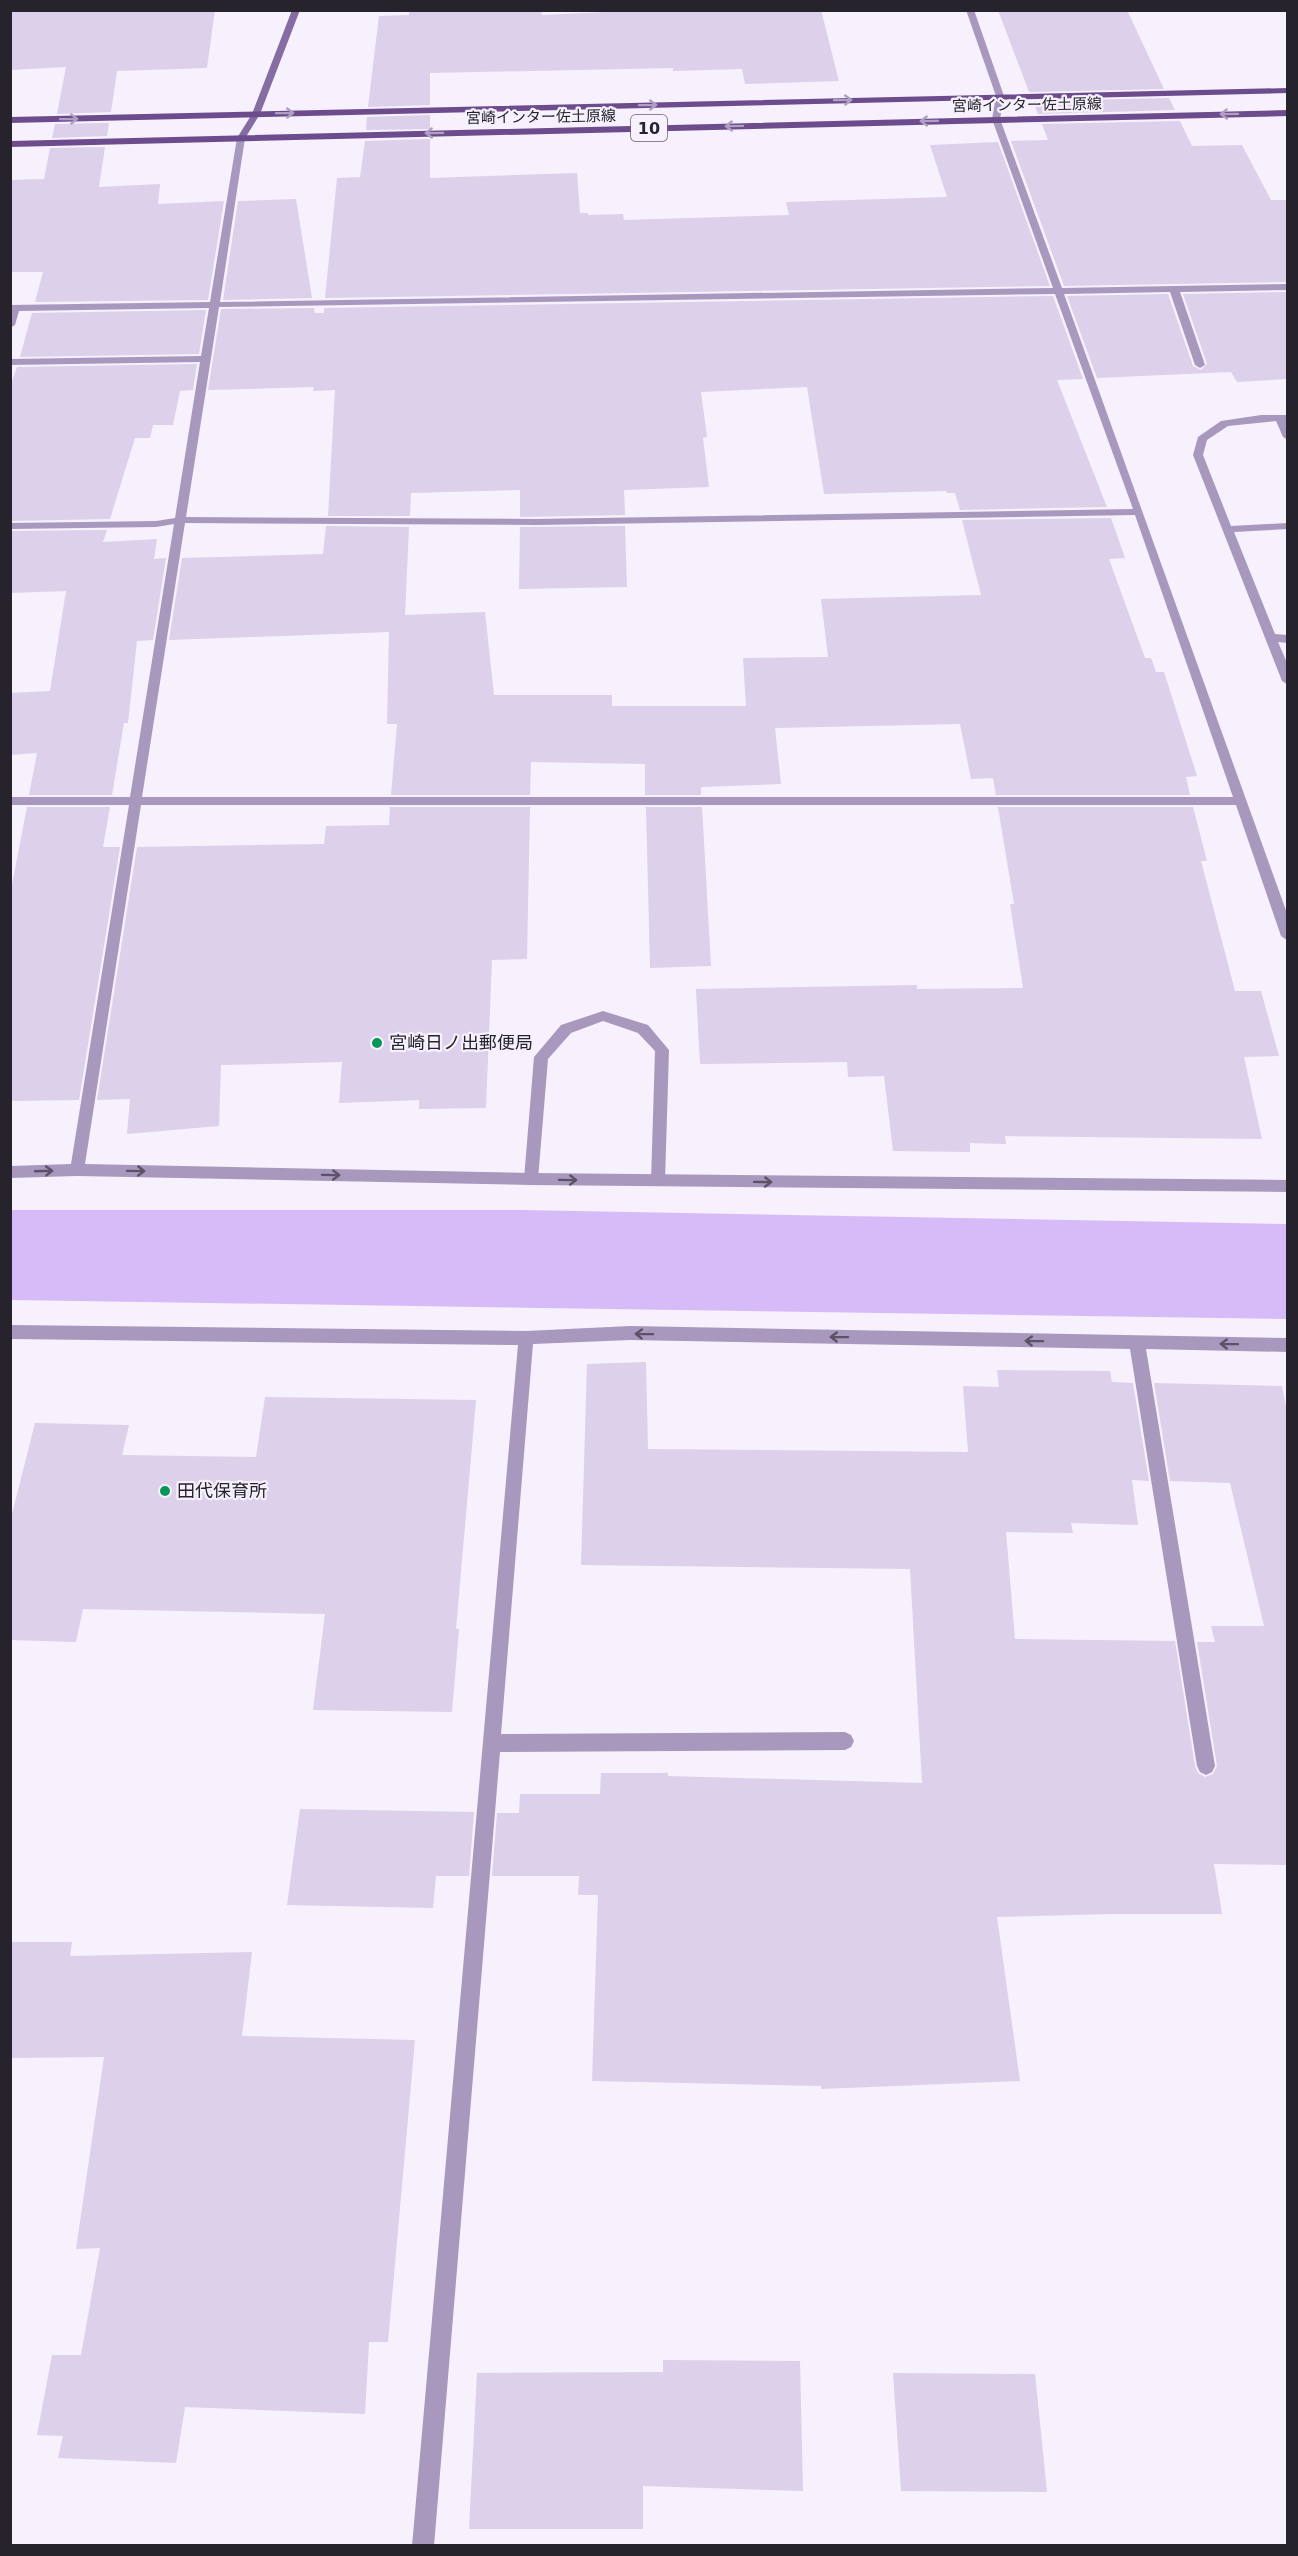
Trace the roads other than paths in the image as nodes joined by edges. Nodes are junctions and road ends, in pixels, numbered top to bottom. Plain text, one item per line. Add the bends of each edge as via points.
1 (296, 10) edge
2 (970, 10) edge
3 (1287, 90) edge
4 (1000, 96) junction
5 (1287, 113) edge
6 (256, 114) junction
7 (996, 119) junction
8 (10, 120) edge
9 (242, 138) junction
10 (10, 144) edge
11 (1287, 287) edge
12 (1174, 289) junction
13 (1059, 291) junction
14 (215, 305) junction
15 (13, 308) edge
16 (10, 325) edge
17 (206, 358) junction
18 (10, 362) edge
19 (1200, 365) dead end
20 (1284, 418) edge
21 (1287, 437) edge
22 (1139, 512) junction
23 (181, 520) junction
24 (10, 526) edge
25 (1287, 526) edge
26 (1228, 529) junction
27 (1270, 637) junction
28 (1287, 639) edge
29 (1285, 668) edge
30 (1287, 681) edge
31 (10, 801) edge
32 (136, 801) junction
33 (1240, 801) junction
34 (1287, 936) edge
35 (77, 1170) junction
36 (10, 1172) edge
37 (531, 1179) junction
38 (658, 1181) junction
39 (1287, 1186) edge
40 (10, 1332) edge
41 (526, 1338) junction
42 (1137, 1342) junction
43 (1287, 1345) edge
44 (845, 1741) dead end
45 (491, 1743) junction
46 (1206, 1766) dead end
47 (423, 2546) edge

1 - 6 street
2 - 4 street
3 - 4 main road, 宮崎インター佐土原線 / 10
6 -> 4 main road, 宮崎インター佐土原線 / 10
4 - 7 street
5 -> 7 main road, 宮崎インター佐土原線 / 10
8 -> 6 main road, 宮崎インター佐土原線 / 10
6 - 9 street
7 -> 9 main road, 宮崎インター佐土原線 / 10
7 - 13 street
9 - 10 main road, 宮崎インター佐土原線 / 10
9 - 14 street
11 - 12 street
12 - 13 street
12 - 19 street
13 - 14 street
13 - 22 street
14 - 15 street
14 - 17 street
15 - 16 street
17 - 18 street
17 - 23 street
20 - 21 street
20 - 26 street via 1225,423 1202,439 1198,455
22 - 23 street via 536,522
22 - 33 street
23 - 24 street via 156,524
23 - 32 street
25 - 26 street
26 - 27 street
27 - 28 street
27 - 29 street
29 - 30 street
31 - 32 street
32 - 33 street
32 - 35 street
33 - 34 street
36 -> 35 street
35 -> 37 street
37 -> 38 street
37 - 38 street via 541,1057 566,1029 603,1016 644,1029 662,1050
38 -> 39 street
40 - 41 street
42 -> 41 street via 630,1334
41 - 45 street
43 -> 42 street
42 - 46 street
44 - 45 street
45 - 47 street

